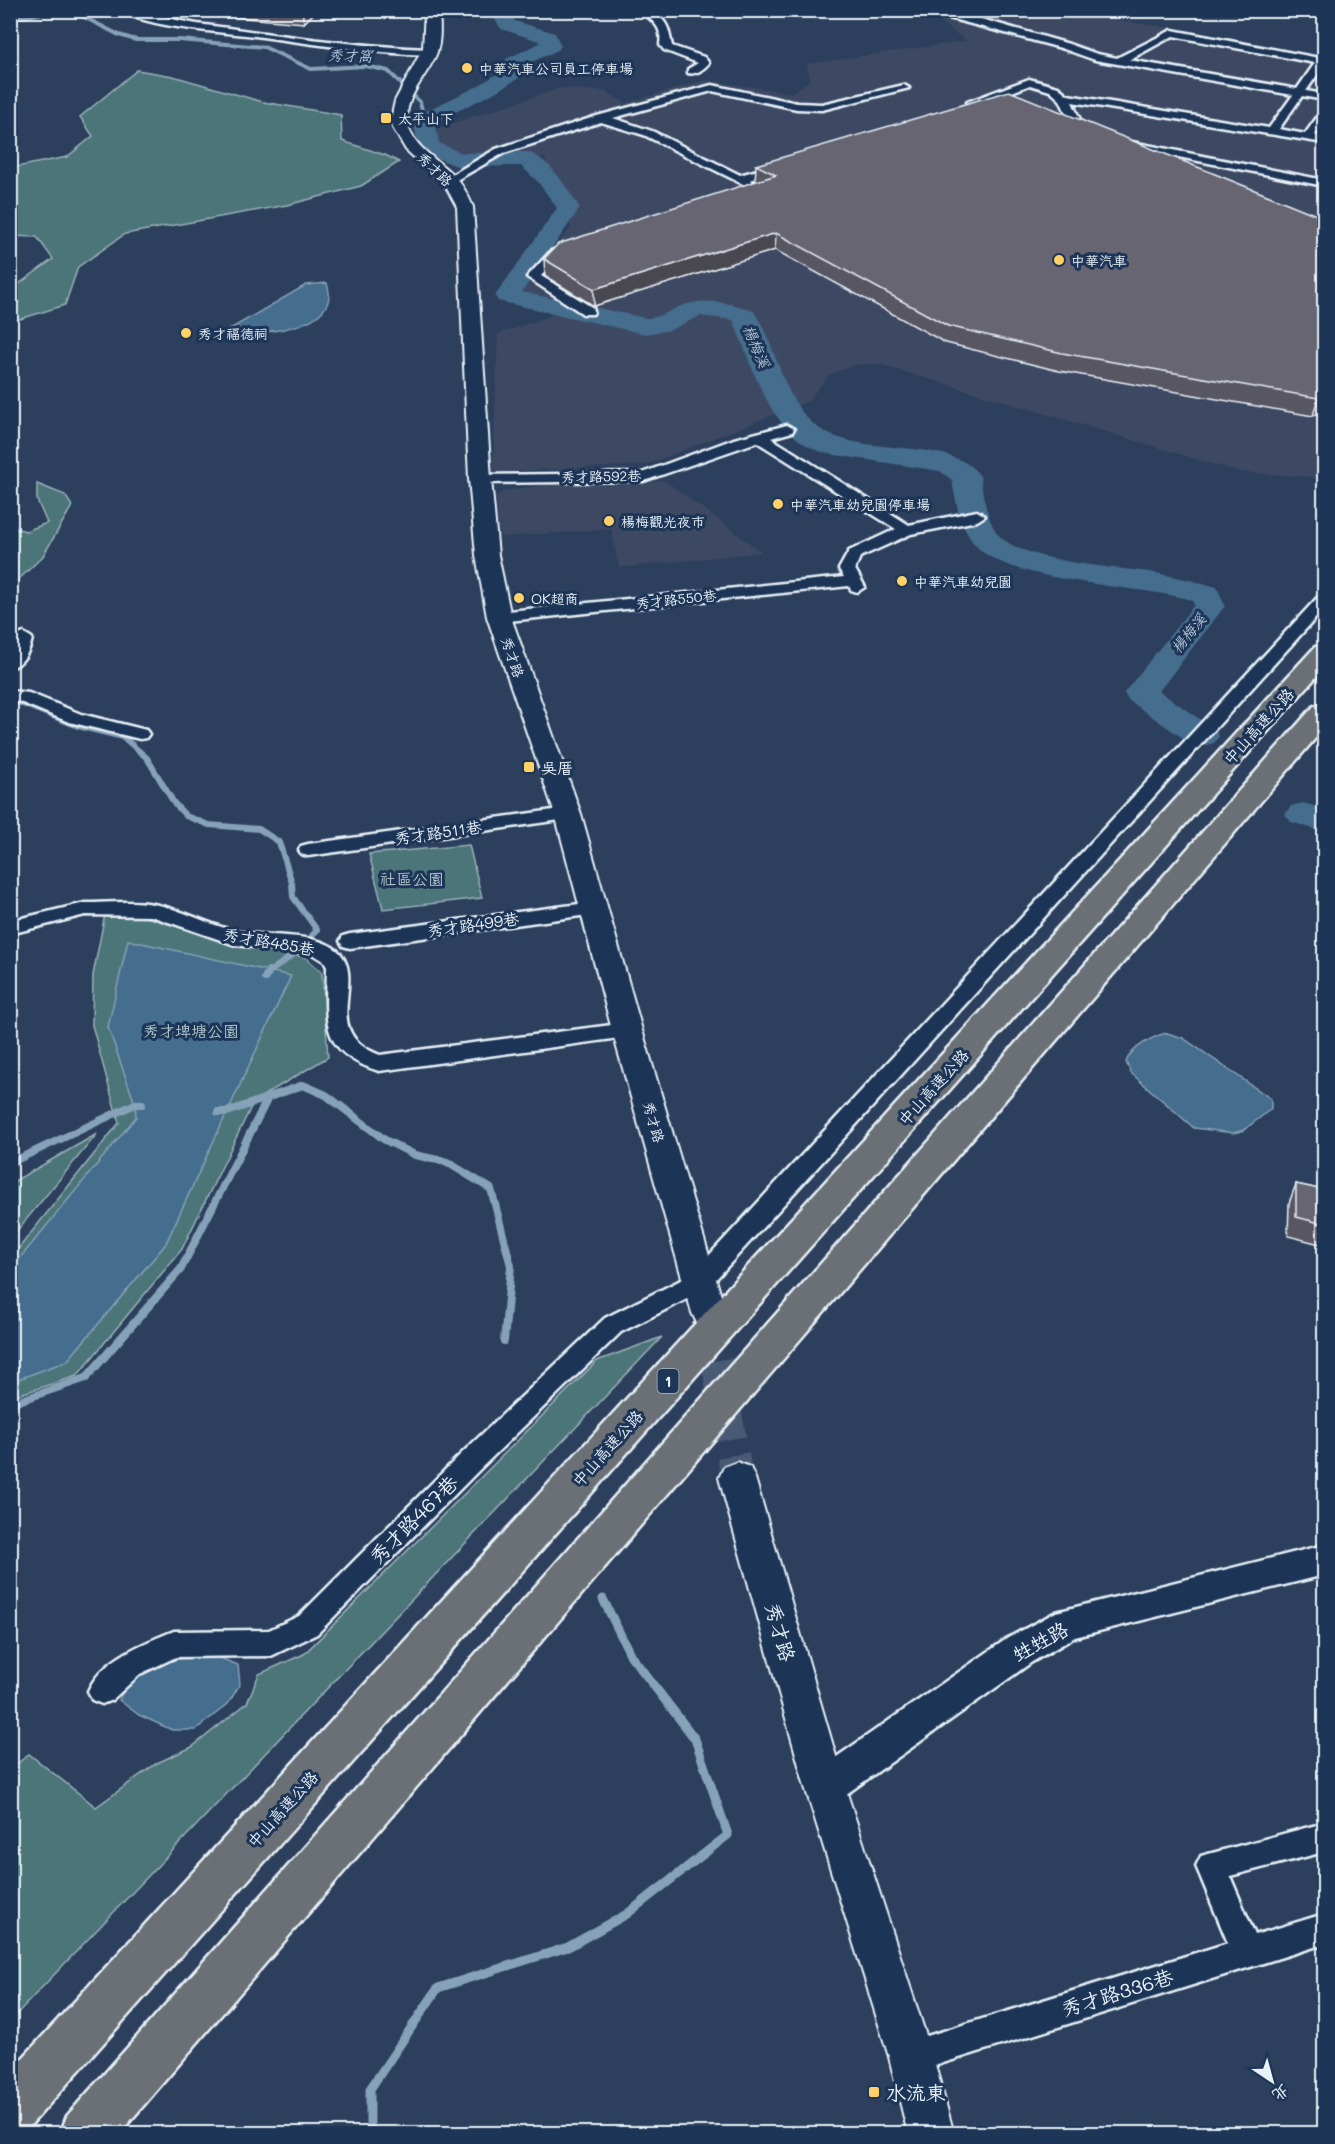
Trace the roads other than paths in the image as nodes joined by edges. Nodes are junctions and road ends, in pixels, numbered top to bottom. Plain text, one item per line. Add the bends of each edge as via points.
1 (125, 10) edge
2 (408, 10) edge
3 (645, 10) edge
4 (942, 10) edge
5 (432, 11) edge
6 (429, 52) junction
7 (1119, 61) junction
8 (1323, 62) edge
9 (692, 70) dead end
10 (904, 88) dead end
11 (1299, 93) junction
12 (1324, 97) edge
13 (1065, 98) junction
14 (955, 109) edge
15 (1324, 115) edge
16 (601, 118) junction
17 (1272, 132) junction
18 (1097, 137) edge
19 (1308, 137) junction
20 (1324, 140) edge
21 (1118, 142) edge
22 (796, 161) edge
23 (740, 179) junction
24 (449, 180) junction
25 (1324, 183) edge
26 (734, 195) edge
27 (577, 247) edge
28 (588, 311) dead end
29 (787, 429) dead end
30 (758, 436) junction
31 (480, 479) junction
32 (977, 516) dead end
33 (907, 530) junction
34 (1324, 600) edge
35 (499, 617) junction
36 (24, 638) dead end
37 (1324, 652) edge
38 (10, 663) edge
39 (10, 696) edge
40 (1324, 712) edge
41 (140, 734) dead end
42 (568, 814) junction
43 (308, 850) dead end
44 (595, 908) junction
45 (10, 928) edge
46 (350, 941) dead end
47 (627, 1030) junction
48 (699, 1282) junction
49 (708, 1313) tunnel mouth
50 (737, 1478) tunnel mouth
51 (1324, 1560) edge
52 (102, 1691) dead end
53 (825, 1787) junction
54 (1324, 1838) edge
55 (1324, 1929) edge
56 (1247, 1952) junction
57 (910, 2057) junction
58 (10, 2110) edge
59 (85, 2133) edge
60 (931, 2133) edge

1 - 6 street via 164,21 327,45
2 - 5 street
3 - 9 street via 664,23 668,48 704,63
4 - 7 street
5 - 6 main road, 秀才路 via 435,28
6 - 24 main road, 秀才路 via 400,102 398,116 414,150
7 - 8 street via 1172,33
7 - 11 street
8 - 11 street
10 - 16 street via 822,107 796,106 712,88
11 - 12 street
11 - 17 street
13 - 14 street via 1054,89 1029,82
13 - 17 street
13 - 18 street via 1078,128
15 - 19 street
16 - 23 street via 648,133
16 - 24 street via 500,151
17 - 19 street
19 - 20 street
21 - 25 street
22 - 23 street
23 - 26 street via 756,188
24 - 31 main road, 秀才路 via 465,207 467,225
27 - 28 street via 555,254 533,277
29 - 30 street, 秀才路592巷
30 - 31 street, 秀才路592巷 via 644,477
30 - 33 street
31 - 35 main road, 秀才路 via 487,555
32 - 33 street
33 - 35 street, 秀才路550巷 via 854,554 848,569 854,584
34 - 48 street
35 - 42 main road, 秀才路
36 - 38 street via 22,650
37 - 58 highway, 中山高速公路 / 1
39 - 41 street
40 - 59 highway
42 - 43 street, 秀才路511巷
42 - 44 main road, 秀才路
44 - 46 street, 秀才路499巷
44 - 47 main road, 秀才路
45 - 47 street, 秀才路485巷 via 85,909 152,910 235,938 316,946 331,956 337,967 336,1020 344,1041 379,1064
47 - 48 main road, 秀才路
48 - 49 main road, 秀才路
48 - 52 street, 秀才路467巷 via 613,1325 308,1625 271,1643 174,1644 130,1665
50 - 53 main road, 秀才路
51 - 53 street, 甡甡路 via 1068,1623 1020,1650
53 - 57 main road, 秀才路
54 - 56 street via 1211,1866
55 - 56 street, 秀才路336巷
56 - 57 street, 秀才路336巷
57 - 60 main road, 秀才路

